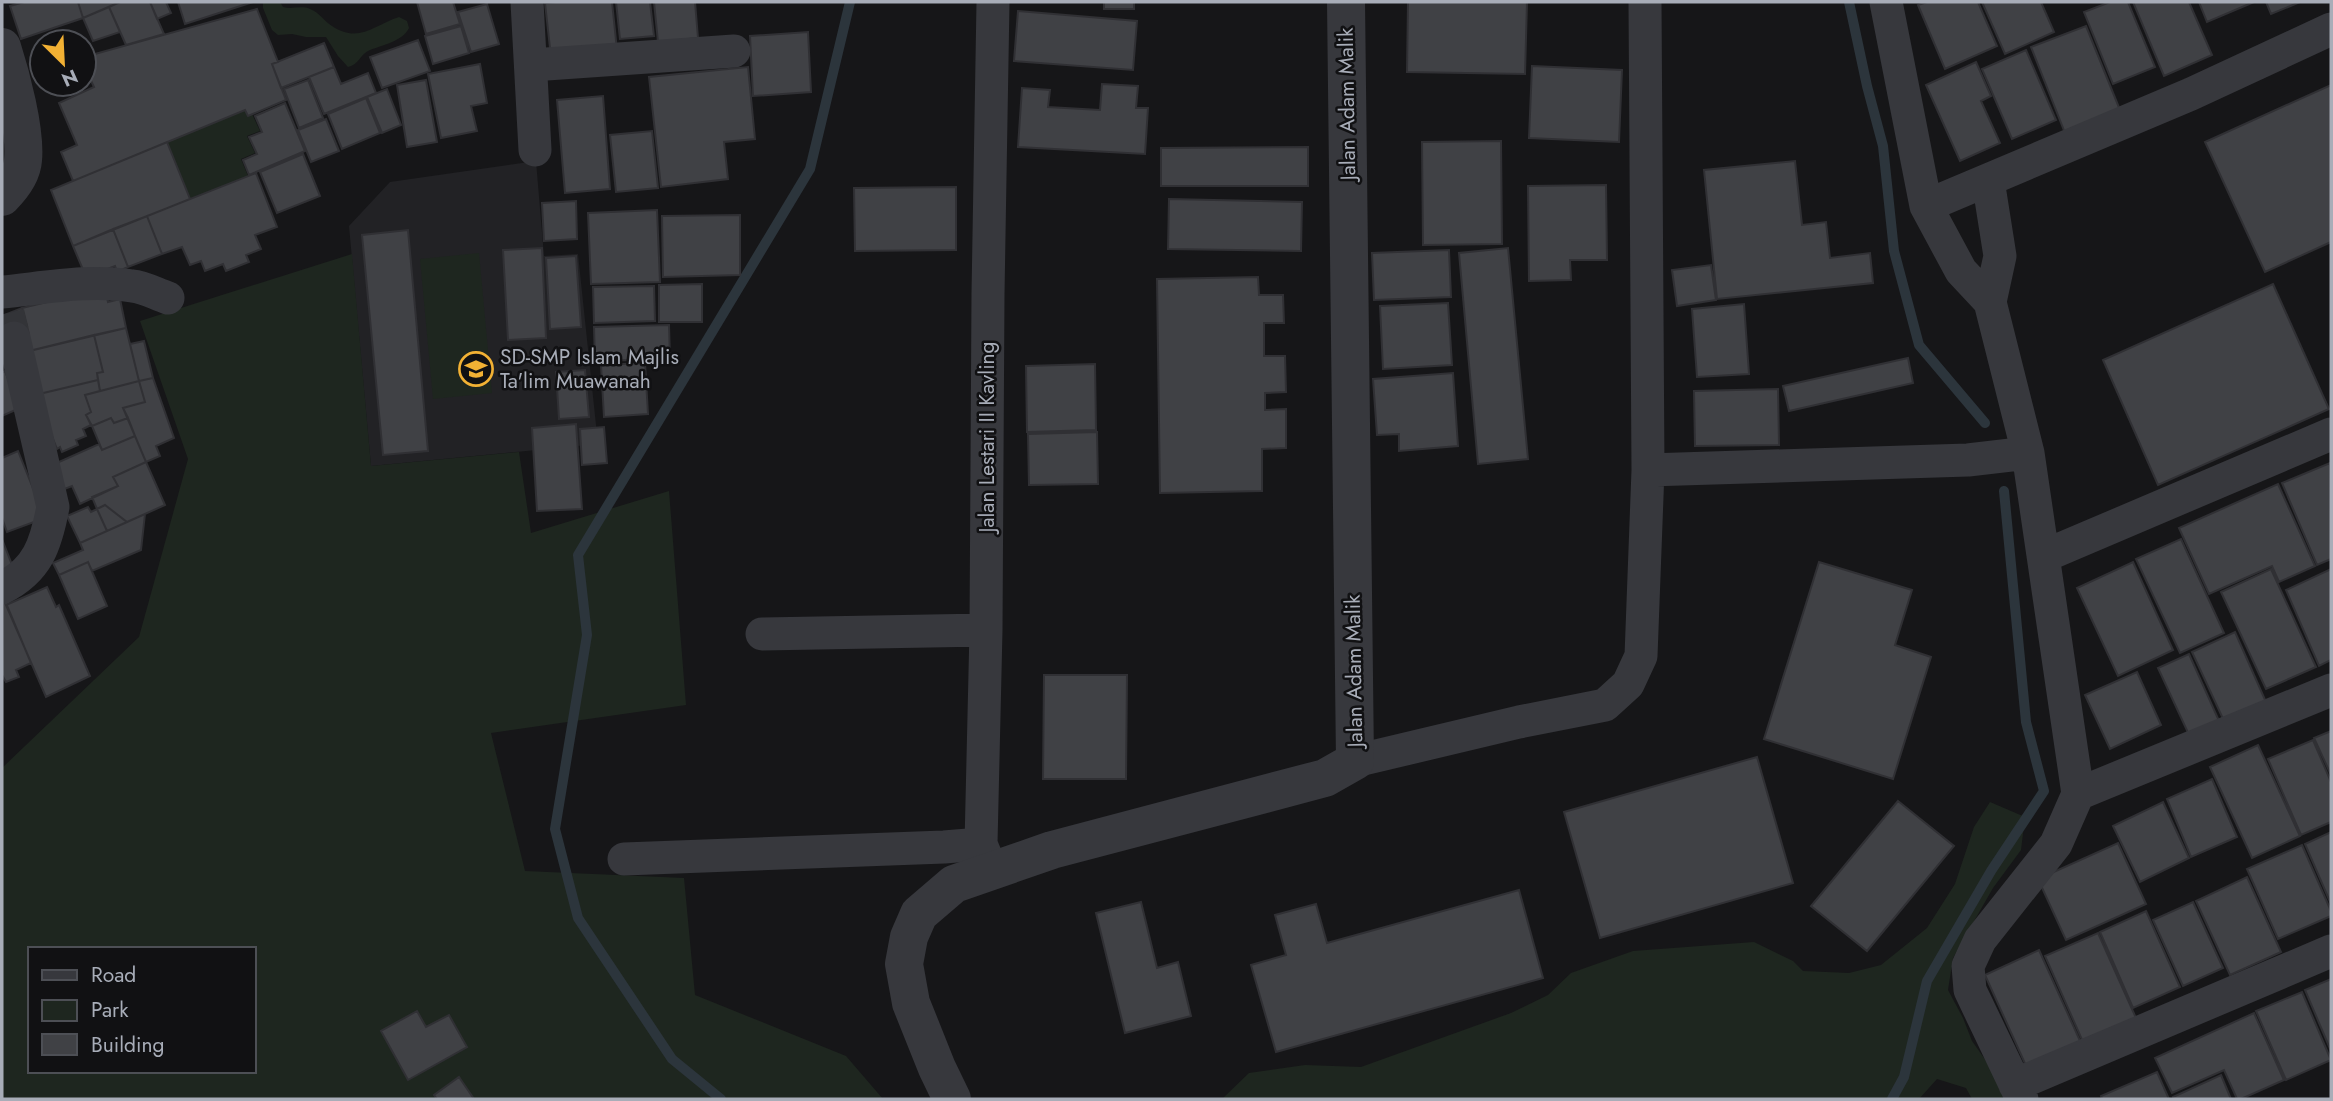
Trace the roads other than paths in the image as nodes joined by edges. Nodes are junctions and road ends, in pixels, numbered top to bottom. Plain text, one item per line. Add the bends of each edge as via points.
1 (527, 2) edge
2 (993, 2) edge
3 (1346, 2) edge
4 (1645, 2) edge
5 (1886, 2) edge
6 (2331, 29) edge
7 (2, 47) edge
8 (734, 51) dead end
9 (532, 65) junction
10 (535, 150) dead end
11 (1988, 180) junction
12 (2, 197) edge
13 (1926, 206) junction
14 (168, 298) dead end
15 (1990, 302) junction
16 (6, 310) edge
17 (2331, 433) edge
18 (2028, 453) junction
19 (1648, 470) junction
20 (2044, 556) junction
21 (2, 588) edge
22 (986, 630) junction
23 (762, 634) dead end
24 (2331, 690) edge
25 (1355, 761) junction
26 (2078, 794) junction
27 (986, 857) junction
28 (624, 859) dead end
29 (2331, 951) edge
30 (2018, 1092) edge
31 (952, 1099) edge

1 - 9 street
2 - 22 street, Jalan Lestari II Kavling
3 - 25 street, Jalan Adam Malik
4 - 19 street
5 - 13 street
6 - 11 street
7 - 12 street via 20,119 23,161 16,180
8 - 9 street
9 - 10 street
11 - 13 street
11 - 15 street via 2000,256
13 - 15 street via 1961,271
14 - 16 street via 135,286 75,285
15 - 18 street
16 - 21 street via 53,507 42,551 27,571
17 - 20 street
18 - 19 street via 1968,460
18 - 20 street
19 - 25 street via 1641,656 1628,684 1605,705
20 - 26 street
22 - 23 street
22 - 27 street, Jalan Lestari II Kavling
24 - 26 street
25 - 27 street, Jalan Adam Malik via 1325,778 1052,850
26 - 30 street via 2056,844 1980,940 1968,966 1970,990
27 - 28 street via 944,847
27 - 31 street, Jalan Adam Malik via 919,914 904,964 911,1003
29 - 30 street

